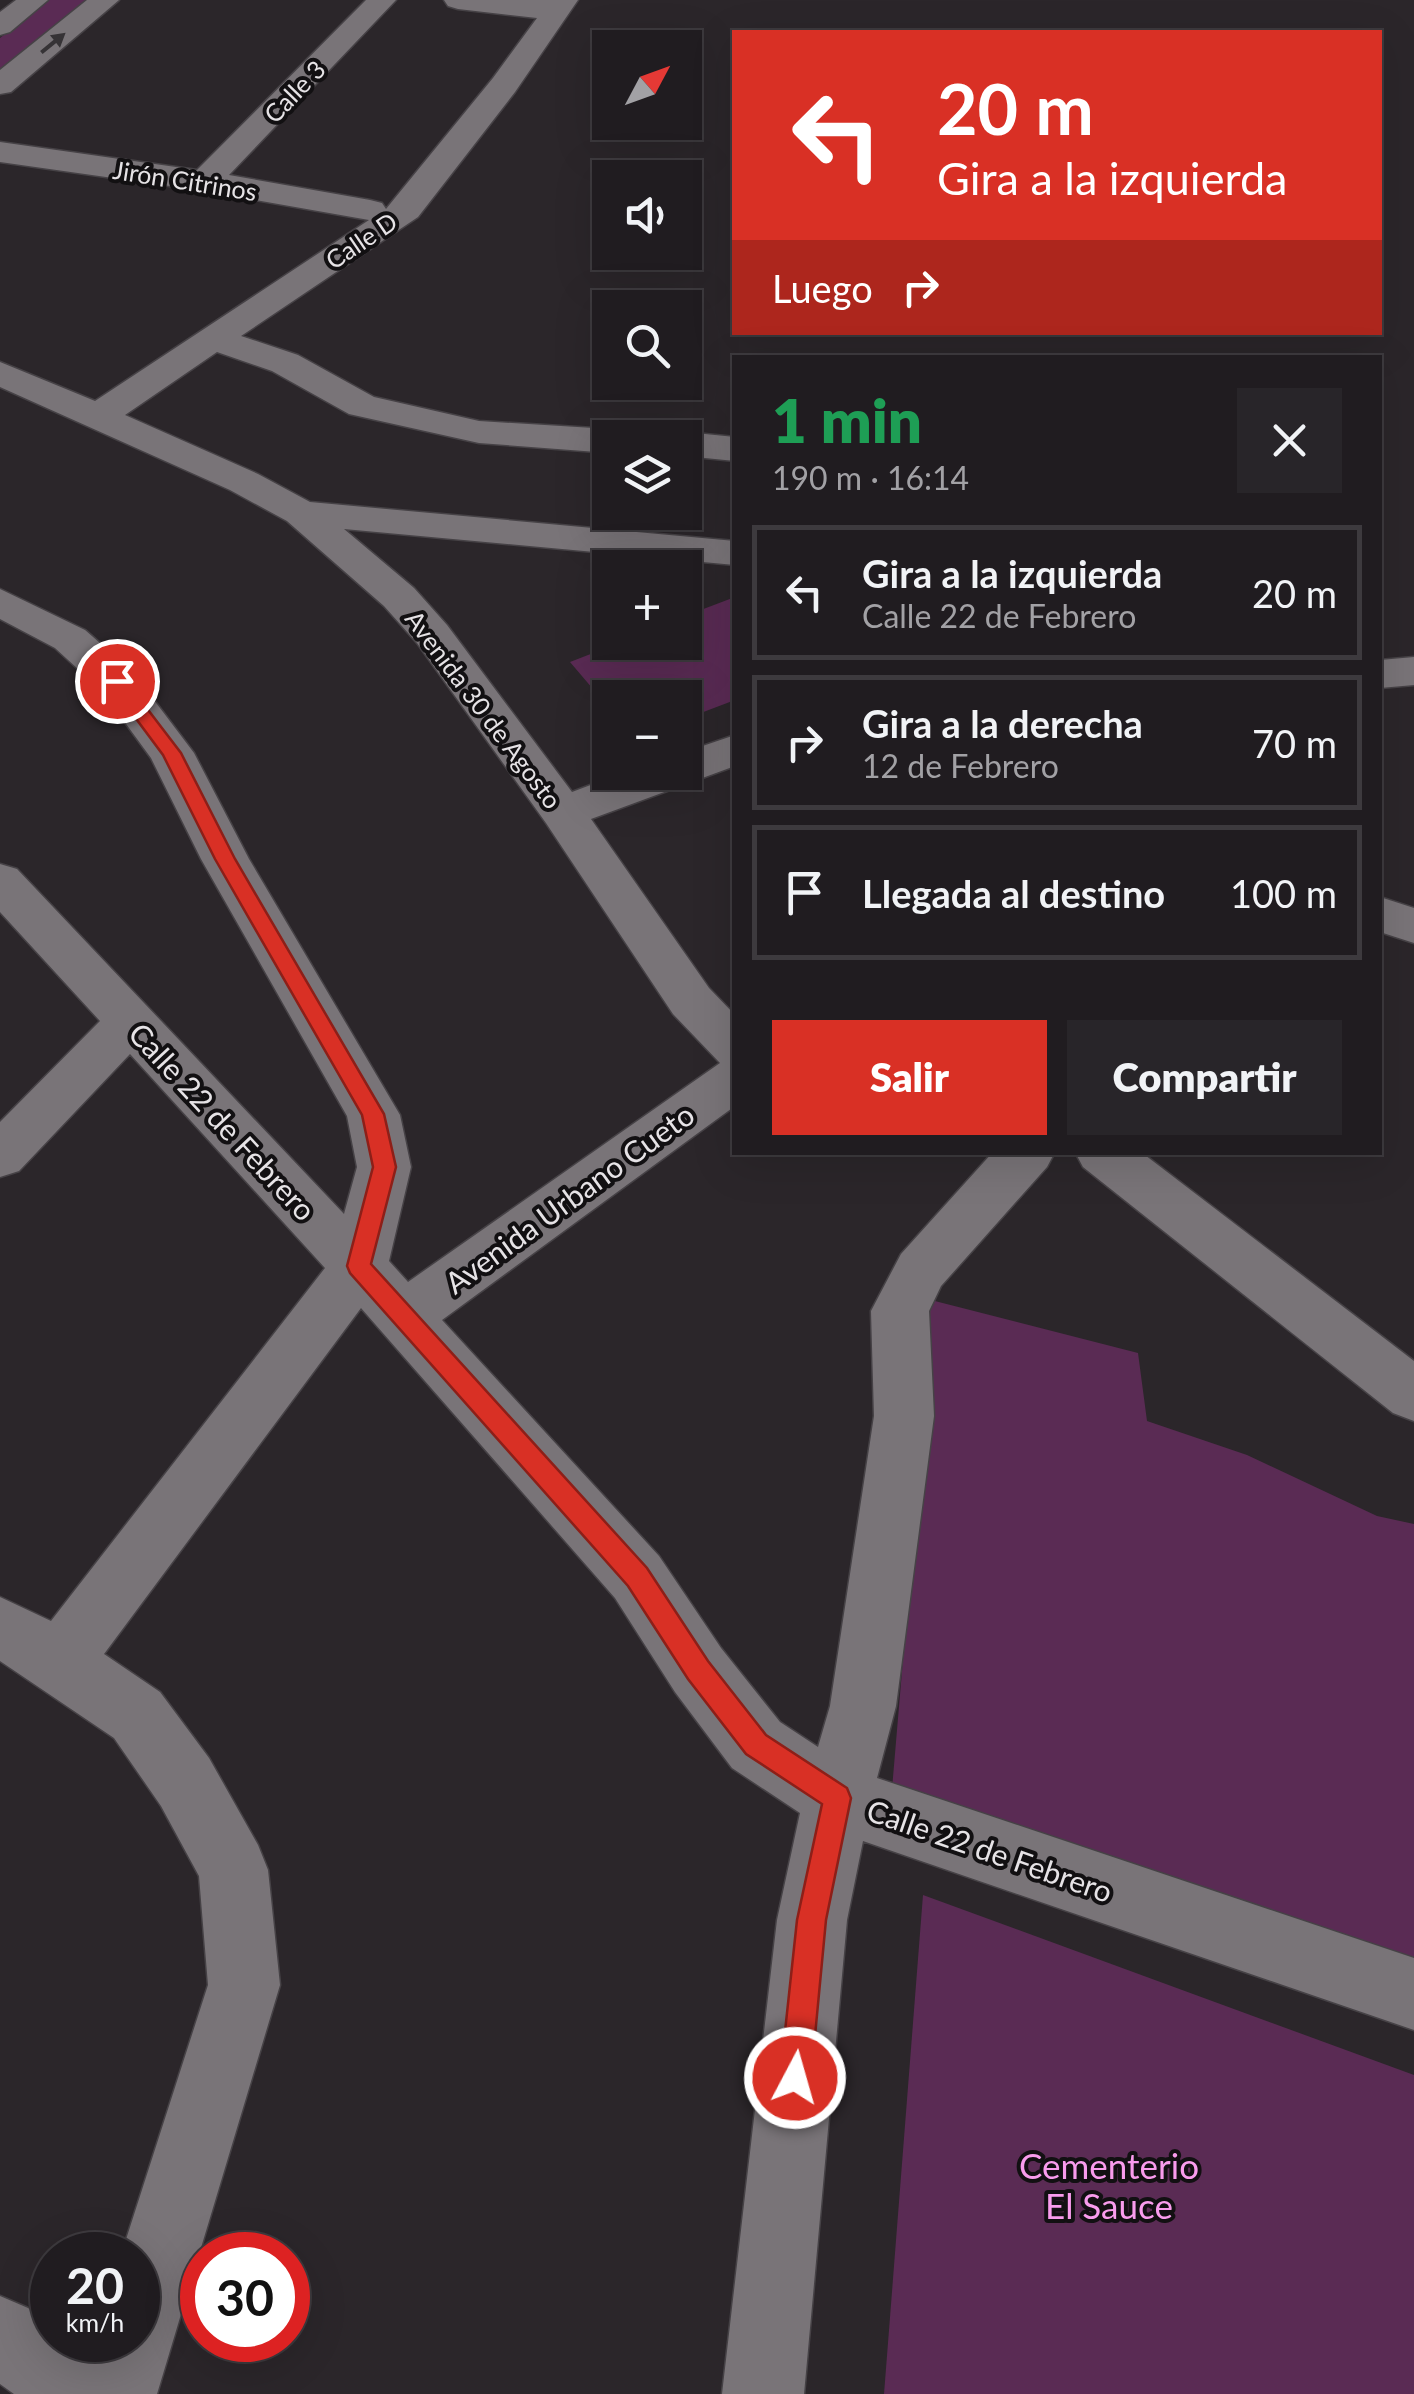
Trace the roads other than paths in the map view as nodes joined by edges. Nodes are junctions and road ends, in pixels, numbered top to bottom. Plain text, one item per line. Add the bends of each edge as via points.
1 (34, 0) edge
2 (105, 0) edge
3 (382, 0) edge
4 (458, 0) edge
5 (560, 6) edge
6 (0, 26) edge
7 (0, 85) edge
8 (0, 152) edge
9 (205, 182) junction
10 (370, 210) dead end
11 (214, 338) junction
12 (0, 372) edge
13 (98, 416) junction
14 (592, 440) edge
15 (702, 446) edge
16 (732, 449) edge
17 (300, 514) junction
18 (732, 553) edge
19 (0, 602) edge
20 (1414, 671) edge
21 (1382, 674) edge
22 (732, 751) edge
23 (702, 762) edge
24 (622, 790) edge
25 (562, 812) junction
26 (0, 881) edge
27 (1382, 915) edge
28 (1414, 926) edge
29 (130, 1021) junction
30 (732, 1045) edge
31 (732, 1080) edge
32 (1025, 1155) edge
33 (1106, 1155) edge
34 (0, 1156) edge
35 (358, 1266) junction
36 (402, 1317) junction
37 (1414, 1395) edge
38 (0, 1627) edge
39 (60, 1662) junction
40 (837, 1798) junction
41 (1414, 1994) edge
42 (160, 2254) edge
43 (0, 2336) edge
44 (126, 2362) edge
45 (83, 2394) edge
46 (116, 2394) edge
47 (763, 2394) edge

1 - 6 street
7 -> 2 street
3 - 9 street, Calle 3
4 - 5 street
5 - 11 street, Calle D via 406,210
8 - 9 street, Jirón Citrinos
9 - 10 street, Jirón Citrinos
11 - 13 street, Calle D
11 - 14 street via 284,363 362,406 479,432
12 - 13 street, Avenida 30 de Agosto
13 - 17 street, Avenida 30 de Agosto
15 - 16 street
17 - 18 street
17 - 25 street, Avenida 30 de Agosto via 399,597 432,634
19 - 35 street via 70,639 94,660 171,753 373,1114 384,1167
20 - 21 street
22 - 23 street
24 - 25 street
25 - 30 street, Avenida 30 de Agosto via 691,1001
26 - 29 street, Calle 22 de Febrero
27 - 28 street
29 - 34 street
29 - 35 street, Calle 22 de Febrero
31 - 36 street, Avenida Urbano Cueto
32 - 40 street via 921,1270 900,1310 901,1436 863,1706
33 - 37 street
35 - 36 street, Calle 22 de Febrero
35 - 39 street
36 - 40 street, Calle 22 de Febrero via 638,1577 756,1745
38 - 39 street
39 - 42 street via 137,1714 234,1870 244,1984
40 - 41 street, Calle 22 de Febrero
40 - 47 street via 812,1920
43 - 45 street
44 - 46 street

